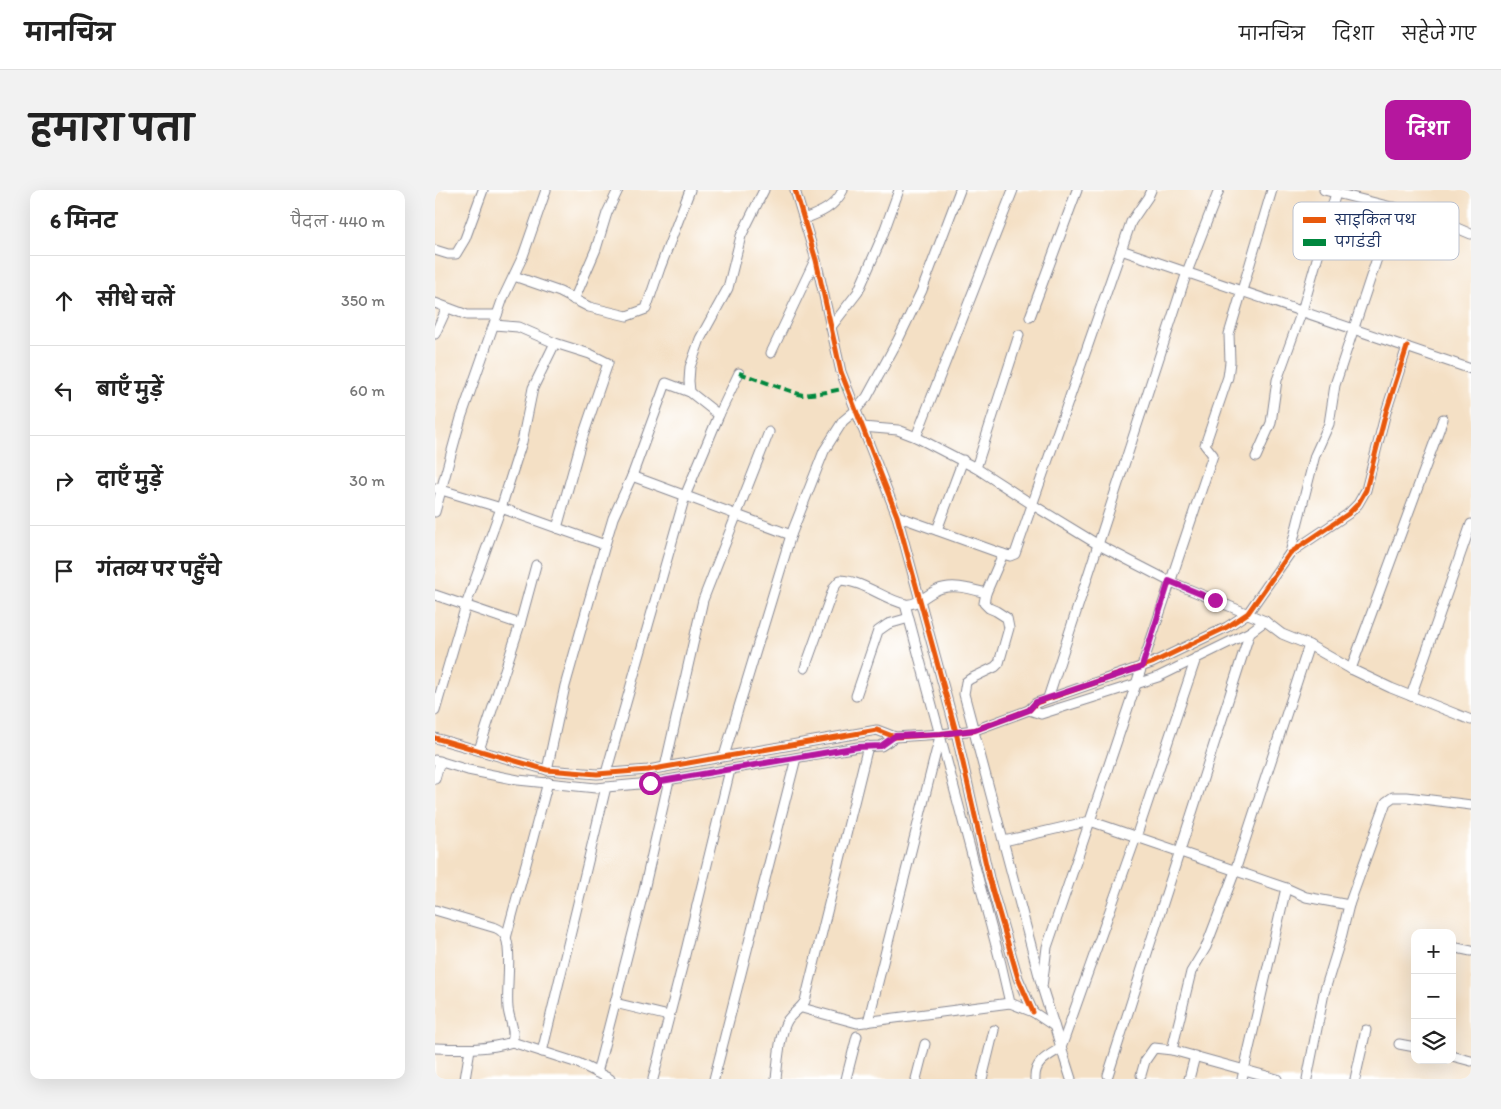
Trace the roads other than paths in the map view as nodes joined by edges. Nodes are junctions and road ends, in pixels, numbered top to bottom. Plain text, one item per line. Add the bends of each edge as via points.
1 (483, 190) edge
2 (546, 190) edge
3 (618, 190) edge
4 (690, 190) edge
5 (764, 190) edge
6 (795, 190) edge
7 (843, 190) edge
8 (899, 190) edge
9 (960, 190) edge
10 (1013, 190) edge
11 (1077, 190) edge
12 (1151, 190) edge
13 (1219, 190) edge
14 (1272, 190) edge
15 (1324, 190) edge
16 (1336, 193) junction
17 (1353, 194) edge
18 (1333, 202) edge
19 (1378, 202) edge
20 (804, 219) junction
21 (1459, 229) edge
22 (1471, 234) edge
23 (435, 250) edge
24 (1121, 250) junction
25 (815, 260) junction
26 (1317, 260) edge
27 (1377, 260) edge
28 (1187, 272) junction
29 (514, 276) junction
30 (1242, 291) junction
31 (574, 300) junction
32 (435, 303) edge
33 (447, 308) junction
34 (1302, 311) junction
35 (497, 315) junction
36 (1030, 317) dead end
37 (494, 325) junction
38 (831, 327) junction
39 (1354, 329) junction
40 (435, 334) edge
41 (1019, 335) dead end
42 (555, 343) junction
43 (1407, 347) junction
44 (771, 353) dead end
45 (1471, 369) edge
46 (739, 373) dead end
47 (690, 392) junction
48 (855, 411) junction
49 (719, 415) junction
50 (1443, 420) dead end
51 (862, 427) junction
52 (769, 432) dead end
53 (916, 437) junction
54 (1256, 457) dead end
55 (963, 460) junction
56 (976, 468) junction
57 (632, 476) junction
58 (439, 489) edge
59 (685, 496) junction
60 (1033, 505) junction
61 (501, 508) junction
62 (435, 512) edge
63 (737, 514) junction
64 (897, 516) junction
65 (1471, 524) edge
66 (557, 528) junction
67 (937, 530) junction
68 (791, 535) junction
69 (1097, 544) junction
70 (605, 545) junction
71 (1290, 553) junction
72 (1003, 554) junction
73 (536, 565) dead end
74 (1169, 581) junction
75 (986, 593) junction
76 (435, 595) edge
77 (920, 600) junction
78 (905, 604) junction
79 (466, 605) junction
80 (1248, 613) junction
81 (909, 618) junction
82 (1265, 621) junction
83 (520, 624) junction
84 (1250, 632) junction
85 (1309, 645) junction
86 (1196, 658) junction
87 (1142, 667) junction
88 (805, 668) dead end
89 (1351, 669) junction
90 (1136, 684) junction
91 (856, 696) dead end
92 (1411, 696) junction
93 (1048, 698) junction
94 (1029, 710) junction
95 (435, 711) edge
96 (1470, 717) edge
97 (975, 730) junction
98 (955, 732) junction
99 (941, 734) junction
100 (895, 736) junction
101 (435, 738) edge
102 (868, 746) junction
103 (479, 750) junction
104 (724, 756) junction
105 (796, 758) junction
106 (438, 760) edge
107 (665, 767) junction
108 (547, 770) junction
109 (730, 770) junction
110 (606, 773) junction
111 (435, 779) edge
112 (669, 780) junction
113 (548, 782) junction
114 (607, 787) junction
115 (1471, 805) edge
116 (1090, 821) junction
117 (1136, 837) junction
118 (1004, 841) junction
119 (1180, 852) junction
120 (1235, 871) junction
121 (1286, 888) junction
122 (1349, 905) junction
123 (435, 910) edge
124 (506, 938) junction
125 (1471, 946) edge
126 (1456, 948) edge
127 (1471, 951) edge
128 (1042, 987) junction
129 (615, 1003) junction
130 (1010, 1003) junction
131 (802, 1008) junction
132 (1033, 1012) junction
133 (669, 1016) junction
134 (868, 1022) junction
135 (1054, 1026) junction
136 (994, 1030) dead end
137 (1366, 1030) dead end
138 (857, 1036) dead end
139 (512, 1042) junction
140 (925, 1044) dead end
141 (1399, 1044) dead end
142 (1411, 1047) edge
143 (435, 1048) edge
144 (1061, 1048) junction
145 (470, 1049) junction
146 (1172, 1050) junction
147 (542, 1052) junction
148 (1195, 1056) junction
149 (1456, 1057) edge
150 (1471, 1061) edge
151 (1244, 1069) junction
152 (597, 1073) junction
153 (1108, 1075) dead end
154 (1141, 1075) dead end
155 (465, 1079) edge
156 (609, 1079) edge
157 (653, 1079) edge
158 (714, 1079) edge
159 (776, 1079) edge
160 (846, 1079) edge
161 (917, 1079) edge
162 (981, 1079) edge
163 (1035, 1079) edge
164 (1071, 1079) edge
165 (1189, 1079) edge
166 (1242, 1079) edge
167 (1277, 1079) edge
168 (1307, 1079) edge
169 (1355, 1079) edge

1 - 23 street via 456,254
2 - 29 street
3 - 31 street
4 - 31 street via 646,309 627,316
5 - 47 street via 741,236 728,288 700,339 691,367
6 - 20 street
7 - 20 street via 832,206
8 - 38 street via 883,238 858,292
9 - 48 street via 918,299 867,397
10 - 53 street
11 - 36 street
12 - 24 street via 1131,222
13 - 28 street
14 - 30 street
15 - 16 street
16 - 17 street
16 - 18 street
17 - 19 street
20 - 25 street
21 - 22 street
24 - 28 street
24 - 60 street
25 - 38 street
25 - 44 street
26 - 34 street
27 - 39 street
28 - 30 street
28 - 69 street
29 - 31 street
29 - 35 street
30 - 34 street
30 - 74 street via 1229,334 1228,377 1205,445 1213,455
32 - 33 street
33 - 35 street via 467,315
33 - 40 street
34 - 39 street
34 - 54 street via 1277,380 1271,423
35 - 37 street
37 - 42 street via 518,327
37 - 58 street
38 - 48 street via 841,372
39 - 43 street
39 - 71 street via 1335,385 1329,424 1315,455
41 - 56 street
42 - 61 street via 533,388 522,442
42 - 66 street via 608,362
43 - 45 street
43 - 71 street via 1366,490 1348,514
46 - 49 street
47 - 49 street
47 - 57 street via 666,382
48 - 51 street
48 - 68 street via 843,421 824,451
49 - 59 street
50 - 89 street
51 - 53 street via 898,430
51 - 64 street
52 - 63 street
53 - 55 street
55 - 56 street
55 - 67 street
56 - 60 street
57 - 59 street
57 - 70 street
58 - 61 street
58 - 62 street
59 - 63 street
59 - 110 street
60 - 69 street
60 - 72 street via 1015,554
61 - 66 street
61 - 79 street
63 - 68 street
63 - 107 street via 703,600
64 - 67 street
64 - 77 street
65 - 92 street
66 - 70 street
67 - 72 street
68 - 104 street
69 - 74 street
69 - 93 street
70 - 108 street via 565,686
71 - 80 street
72 - 75 street
73 - 83 street
74 - 80 street
74 - 87 street
75 - 77 street via 949,588
75 - 97 street via 984,603 1007,618 1009,624 999,662 990,670 969,679 964,687
76 - 79 street
77 - 78 street
77 - 98 street
78 - 81 street
78 - 88 street via 850,580 840,580 834,587
79 - 83 street
79 - 95 street
80 - 82 street
80 - 87 street via 1227,627
81 - 91 street via 888,624 878,631
81 - 99 street
82 - 84 street
82 - 85 street via 1282,634
83 - 103 street
84 - 86 street
84 - 119 street
85 - 89 street
85 - 120 street
86 - 90 street
86 - 117 street
87 - 90 street
87 - 93 street
89 - 92 street
90 - 94 street via 1041,714
90 - 116 street
92 - 96 street
93 - 94 street via 1036,702
94 - 97 street
97 - 98 street
97 - 118 street
98 - 99 street
98 - 132 street via 989,878 1018,978
99 - 100 street
99 - 130 street
99 - 134 street
100 - 102 street via 881,746
100 - 104 street via 877,730
101 - 103 street
102 - 105 street
102 - 131 street
103 - 108 street
104 - 107 street
105 - 109 street
105 - 158 street
106 - 111 street
106 - 113 street via 518,780
107 - 110 street
108 - 110 street
109 - 112 street
109 - 133 street
112 - 114 street
112 - 129 street
113 - 114 street
113 - 124 street
114 - 147 street
115 - 122 street via 1407,797 1393,797 1386,802
116 - 117 street
116 - 118 street
116 - 128 street via 1047,947
117 - 119 street
117 - 144 street
118 - 128 street
119 - 120 street
119 - 153 street
120 - 121 street
120 - 146 street via 1205,947 1191,972
121 - 122 street via 1306,897
121 - 151 street
122 - 168 street via 1323,992
123 - 124 street via 502,931
124 - 139 street
125 - 127 street
126 - 127 street
128 - 135 street
129 - 133 street
129 - 152 street
130 - 132 street
130 - 134 street
131 - 134 street via 857,1023
131 - 159 street via 787,1020
132 - 135 street
133 - 157 street
135 - 144 street
136 - 162 street
137 - 169 street
138 - 160 street
139 - 145 street
139 - 147 street
140 - 161 street
141 - 142 street
143 - 145 street
144 - 163 street via 1037,1066
144 - 164 street
145 - 155 street
146 - 148 street
146 - 154 street via 1153,1048
147 - 152 street via 578,1063
148 - 151 street
148 - 165 street
149 - 150 street
151 - 166 street
151 - 167 street
152 - 156 street

